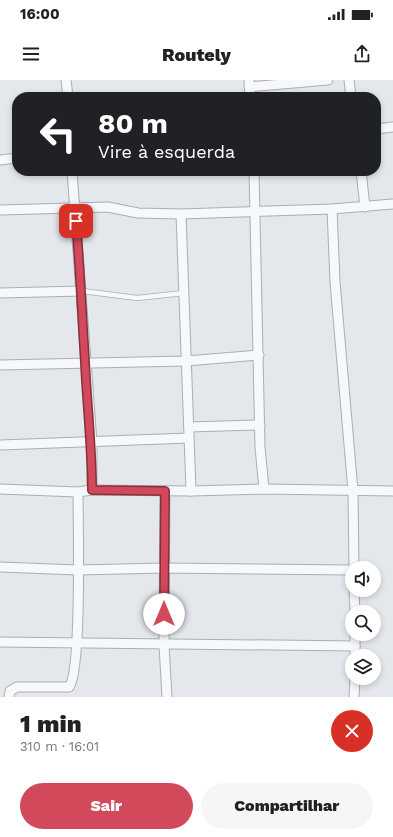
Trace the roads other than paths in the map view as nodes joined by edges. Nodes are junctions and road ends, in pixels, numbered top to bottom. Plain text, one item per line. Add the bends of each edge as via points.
1 (66, 80) edge
2 (328, 80) edge
3 (349, 80) edge
4 (249, 84) edge
5 (67, 92) edge
6 (350, 92) edge
7 (393, 127) edge
8 (381, 128) edge
9 (12, 159) edge
10 (0, 160) edge
11 (72, 176) edge
12 (254, 176) edge
13 (361, 176) edge
14 (393, 204) edge
15 (75, 207) junction
16 (365, 207) junction
17 (332, 209) junction
18 (0, 210) edge
19 (255, 213) junction
20 (181, 214) junction
21 (82, 291) junction
22 (0, 293) edge
23 (184, 293) junction
24 (260, 355) junction
25 (186, 361) junction
26 (85, 362) junction
27 (0, 365) edge
28 (260, 425) junction
29 (189, 427) junction
30 (189, 438) junction
31 (92, 443) junction
32 (0, 445) edge
33 (0, 489) edge
34 (264, 489) junction
35 (92, 490) junction
36 (165, 491) junction
37 (191, 491) junction
38 (353, 491) junction
39 (393, 491) edge
40 (78, 492) junction
41 (353, 561) edge
42 (0, 567) edge
43 (164, 568) junction
44 (345, 569) edge
45 (78, 570) junction
46 (355, 641) edge
47 (0, 642) edge
48 (76, 642) junction
49 (164, 645) junction
50 (355, 646) joint
51 (355, 685) edge
52 (9, 697) edge
53 (167, 697) edge
54 (354, 697) edge

1 - 5 street
2 - 4 street
3 - 6 street
7 - 8 street
9 - 10 street
11 - 15 street
12 - 19 street
13 - 16 street
14 - 16 street
15 - 18 street
15 - 20 street via 108,207 138,213
15 - 21 street
16 - 17 street
17 - 19 street
17 - 38 street via 335,282
19 - 20 street
19 - 24 street
20 - 23 street
21 - 22 street
21 - 23 lane via 137,298
21 - 26 street
23 - 25 street
24 - 25 street
24 - 28 street
25 - 26 street
25 - 29 street
26 - 27 street
26 - 31 street
28 - 29 street
28 - 34 street
29 - 30 street
30 - 31 street
30 - 37 street
31 - 32 street
31 - 35 street
33 - 40 street
34 - 37 street
34 - 38 street
35 - 36 street
35 - 40 street
36 - 37 street
36 - 43 street
38 - 39 street
38 - 41 street
40 - 45 street
42 - 45 street
43 - 44 street
43 - 45 street
43 - 49 street
45 - 48 street
46 - 50 street
47 - 48 street
48 - 49 street
48 - 52 street via 73,679 69,687 17,687 10,691
49 - 50 street
49 - 53 street
51 - 54 street

